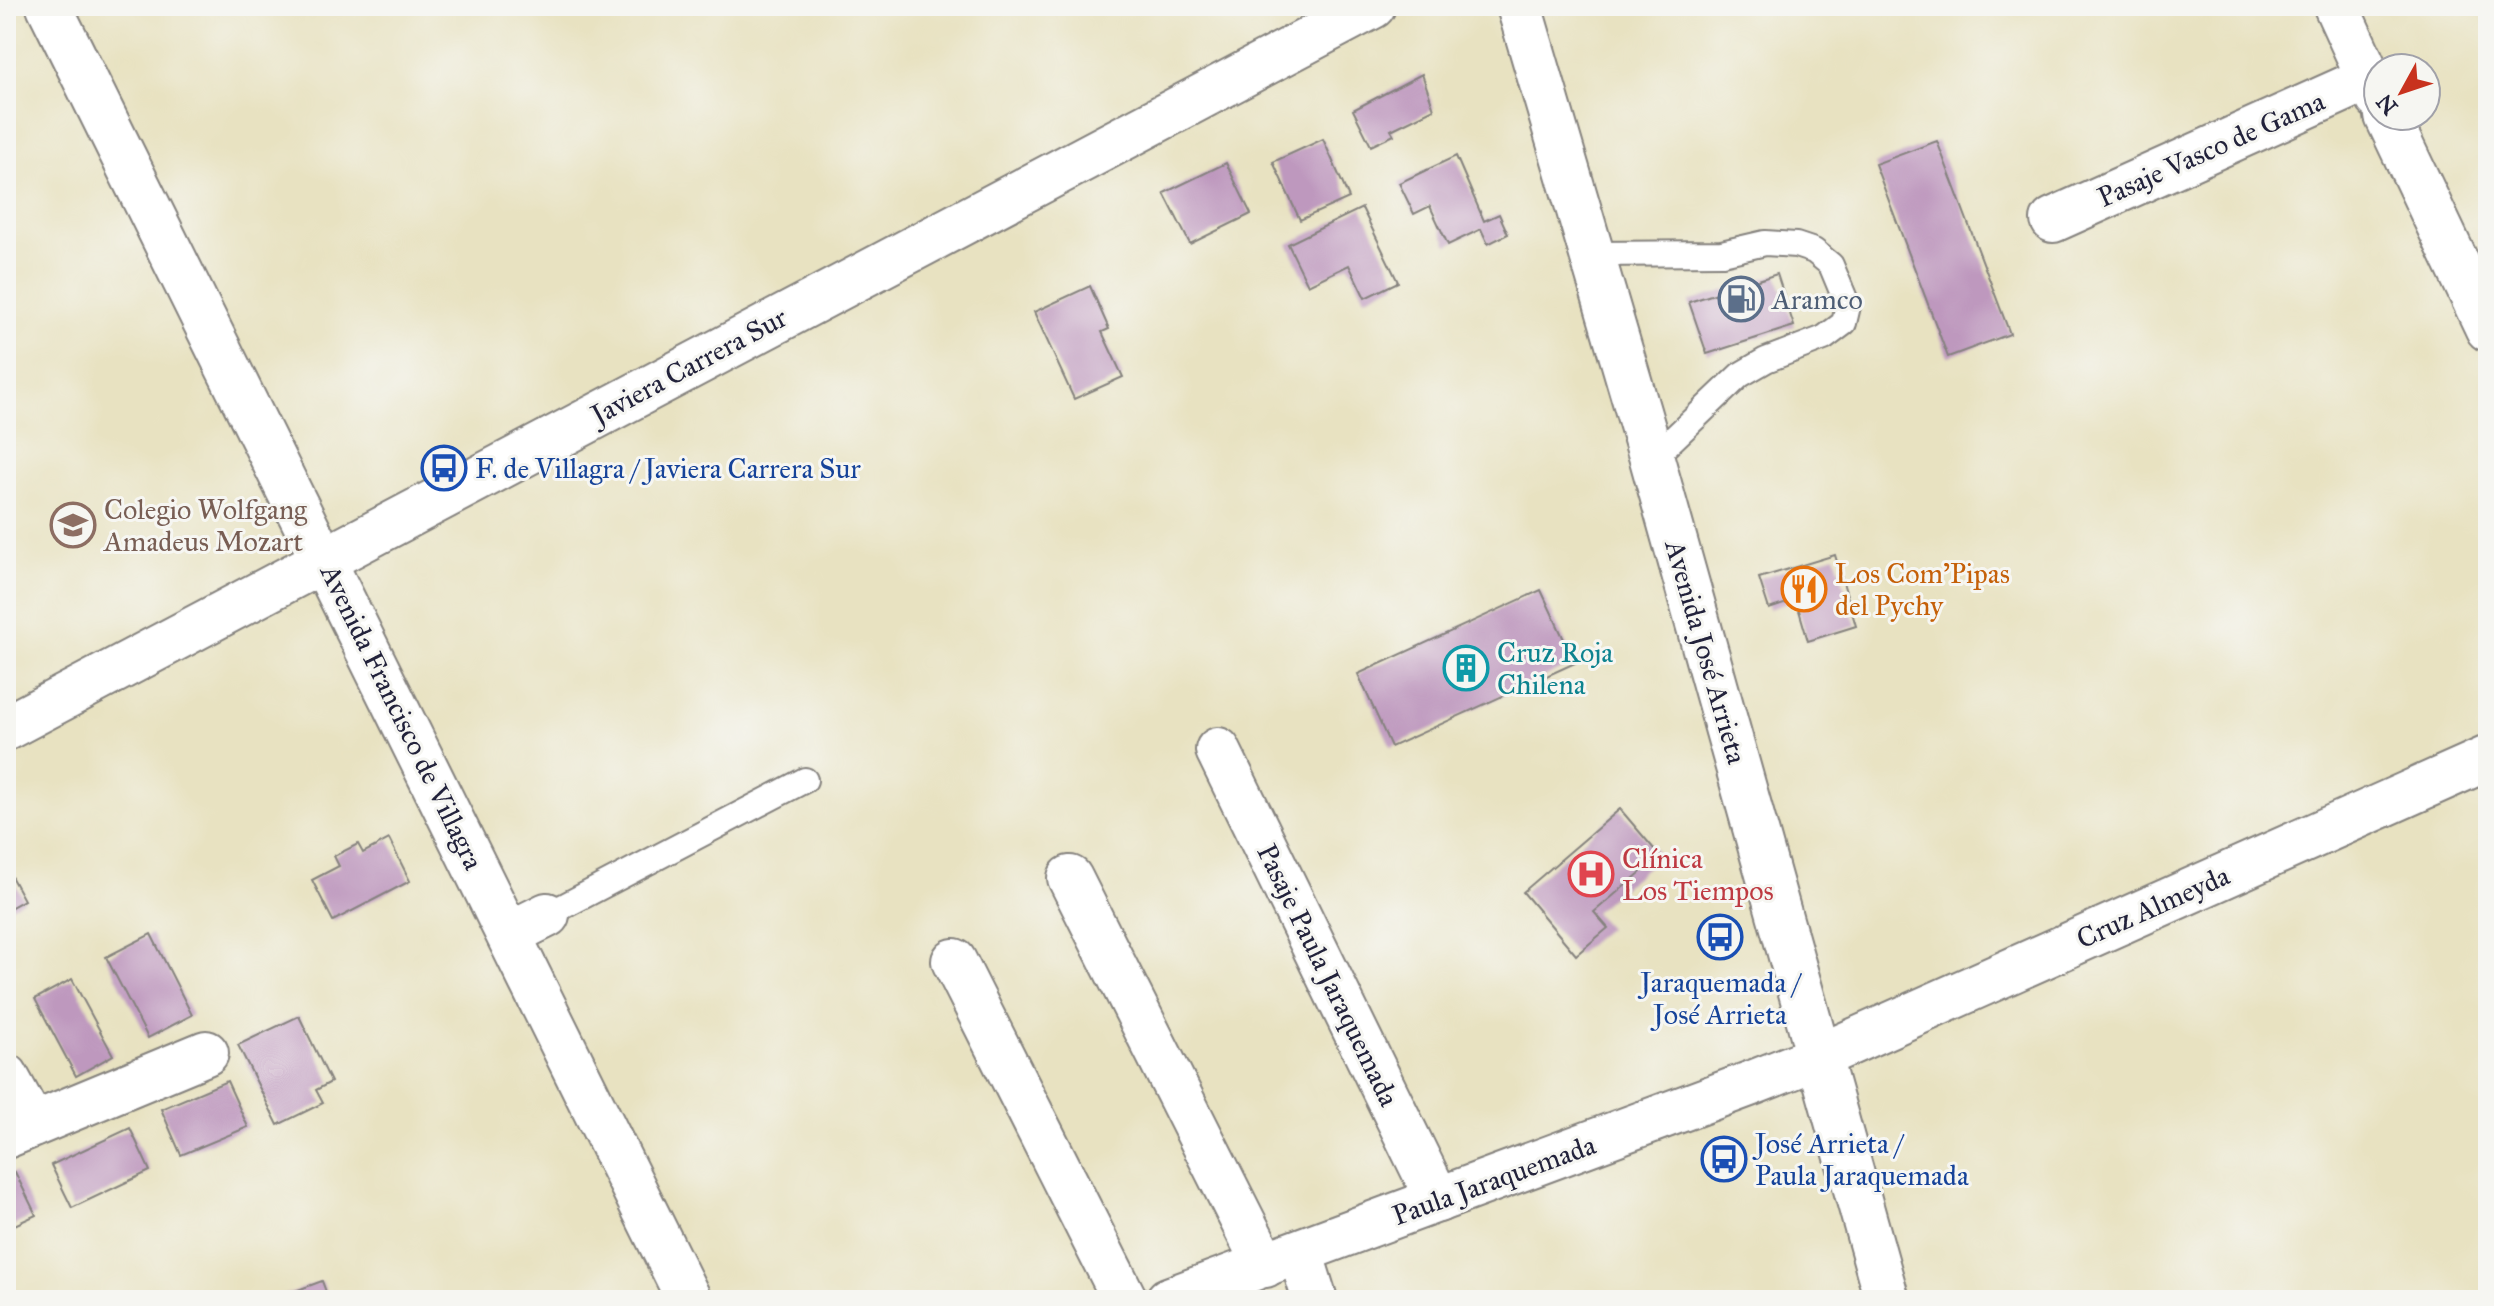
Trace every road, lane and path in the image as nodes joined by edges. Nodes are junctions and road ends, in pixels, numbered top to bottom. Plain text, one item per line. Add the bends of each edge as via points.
1 (49, 6) edge
2 (1373, 6) edge
3 (1519, 6) edge
4 (2336, 6) edge
5 (2362, 62) edge
6 (2362, 103) edge
7 (2395, 132) edge
8 (2053, 220) dead end
9 (1592, 254) junction
10 (2488, 329) edge
11 (1652, 459) junction
12 (324, 559) junction
13 (6, 728) edge
14 (1218, 750) dead end
15 (2488, 758) edge
16 (805, 780) dead end
17 (1070, 878) dead end
18 (528, 925) junction
19 (954, 961) dead end
20 (206, 1053) dead end
21 (1818, 1057) junction
22 (6, 1076) edge
23 (20, 1131) edge
24 (1438, 1200) junction
25 (1282, 1259) junction
26 (689, 1300) edge
27 (1125, 1300) edge
28 (1168, 1300) edge
29 (1315, 1300) edge
30 (1887, 1300) edge

1 - 12 street, Avenida Francisco de Villagra
2 - 12 street, Javiera Carrera Sur
3 - 9 street, Avenida José Arrieta
4 - 5 street
6 - 8 street, Pasaje Vasco de Gama
7 - 10 street
9 - 11 street, Avenida José Arrieta
9 - 11 lane via 1722,253 1765,243 1796,245 1831,265 1848,306 1844,323 1824,338 1740,375
11 - 21 street, Avenida José Arrieta
12 - 13 street, Javiera Carrera Sur
12 - 18 street, Avenida Francisco de Villagra
14 - 24 street, Pasaje Paula Jaraquemada
15 - 21 street, Cruz Almeyda
16 - 18 lane
17 - 25 street
18 - 26 street, Avenida Francisco de Villagra
19 - 27 street
20 - 23 street
21 - 24 street, Paula Jaraquemada
21 - 30 street, Avenida José Arrieta
22 - 23 street
24 - 25 street, Paula Jaraquemada
25 - 28 street, Paula Jaraquemada
25 - 29 street

